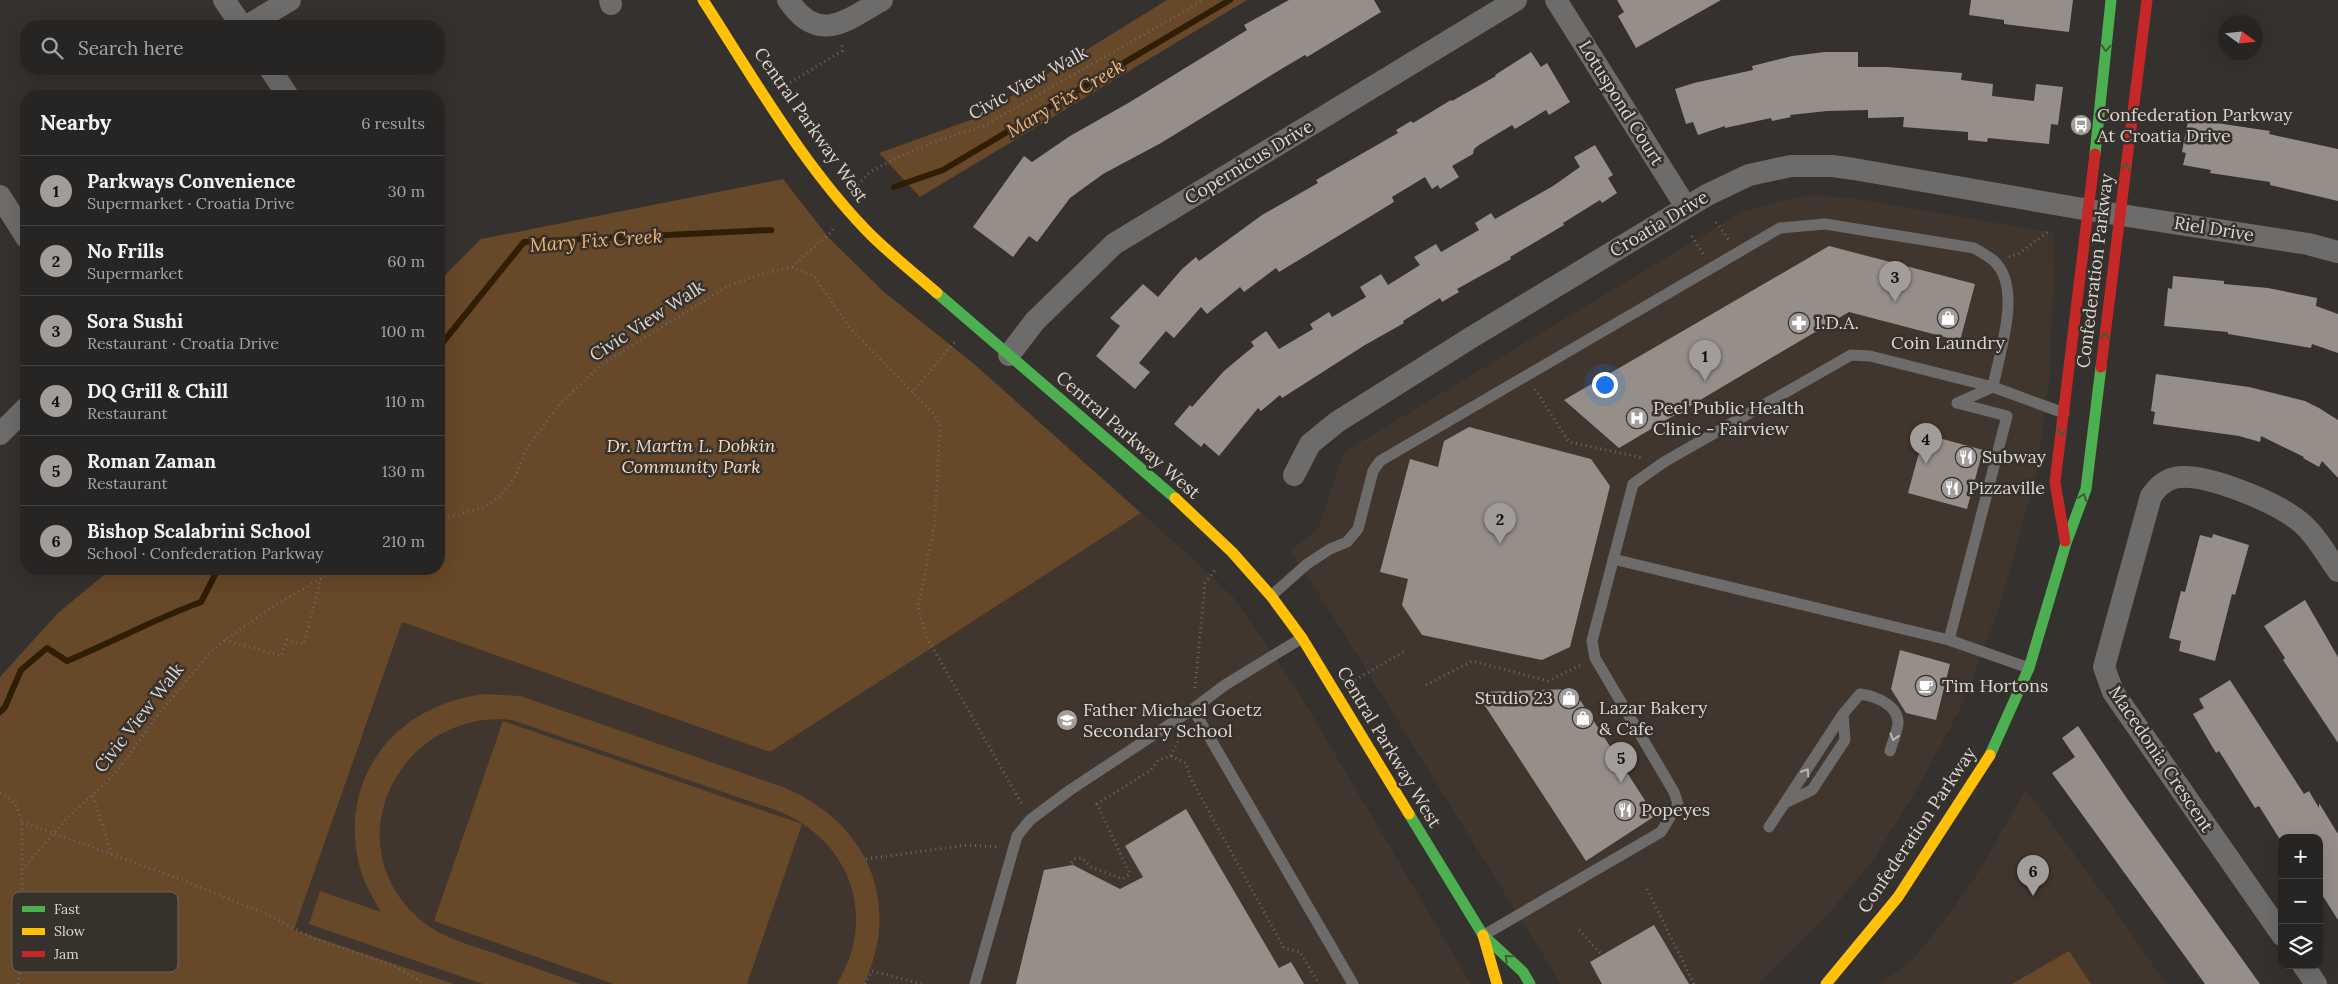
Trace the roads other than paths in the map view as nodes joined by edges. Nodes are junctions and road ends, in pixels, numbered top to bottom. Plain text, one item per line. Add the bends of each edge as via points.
1 (224, 0) edge
2 (290, 0) edge
3 (703, 0) edge
4 (788, 0) edge
5 (882, 0) edge
6 (1516, 0) edge
7 (1556, 0) edge
8 (2111, 0) edge
9 (2147, 0) edge
10 (238, 20) edge
11 (257, 20) edge
12 (274, 75) edge
13 (284, 90) edge
14 (0, 196) edge
15 (1686, 207) junction
16 (2089, 210) junction
17 (2120, 215) junction
18 (20, 228) edge
19 (2338, 252) edge
20 (1008, 355) junction
21 (1993, 386) junction
22 (2064, 412) junction
23 (20, 414) edge
24 (0, 434) edge
25 (1294, 475) dead end
26 (2066, 543) junction
27 (1613, 558) junction
28 (2338, 571) edge
29 (1271, 596) junction
30 (1302, 638) junction
31 (1949, 640) junction
32 (2028, 668) junction
33 (1193, 709) junction
34 (1890, 751) dead end
35 (1769, 827) dead end
36 (2278, 929) edge
37 (1483, 935) junction
38 (2305, 969) edge
39 (975, 984) edge
40 (1353, 984) edge
41 (1497, 984) edge
42 (1530, 984) edge
43 (1826, 984) edge
44 (2316, 984) edge

1 - 10 street
2 - 11 street
3 - 20 street, Central Parkway West via 789,132 845,208 880,244
4 - 5 street via 808,22 822,27 843,23
6 - 20 street, Copernicus Drive via 1114,244 1035,321
7 - 15 street, Lotuspond Court
8 -> 16 street, Confederation Parkway
17 -> 9 street, Confederation Parkway
12 - 13 street
14 - 18 street
15 - 16 street, Croatia Drive via 1749,175 1810,165 1854,169
15 - 25 street, Croatia Drive via 1337,422 1310,444
16 - 17 street, Riel Drive
16 - 22 street, Confederation Parkway
17 - 19 street, Riel Drive via 2308,244
26 -> 17 street, Confederation Parkway via 2086,489
20 - 29 street, Central Parkway West via 1161,485 1232,552
21 - 22 lane
21 - 27 lane via 1870,356 1851,355 1664,462 1632,484
21 - 29 lane via 2009,295 2004,276 1994,262 1974,248 1825,224 1780,228 1380,462 1374,472 1358,529 1347,542 1307,564
21 - 31 lane via 1956,403 2007,416
22 -> 26 street, Confederation Parkway via 2055,482
23 - 24 street
26 - 32 street, Confederation Parkway
27 - 31 lane
27 - 37 lane via 1592,641 1595,658 1678,804 1661,832
28 - 36 street, Macedonia Crescent via 2297,518 2276,506 2238,489 2204,480 2175,478 2159,485 2151,496 2104,667 2113,692
29 - 30 street, Central Parkway West
30 - 33 lane via 1225,685
30 - 37 street, Central Parkway West
31 - 32 lane
32 - 43 street, Confederation Parkway via 1980,773 1898,897
33 - 39 lane via 1070,790 1030,820 1017,836
33 - 40 lane
35 -> 34 lane via 1786,803 1812,790 1845,740 1843,714 1860,694 1876,696 1893,710 1898,722
37 - 41 street, Central Parkway West
42 -> 37 street, Central Parkway West via 1523,972
38 - 44 street

